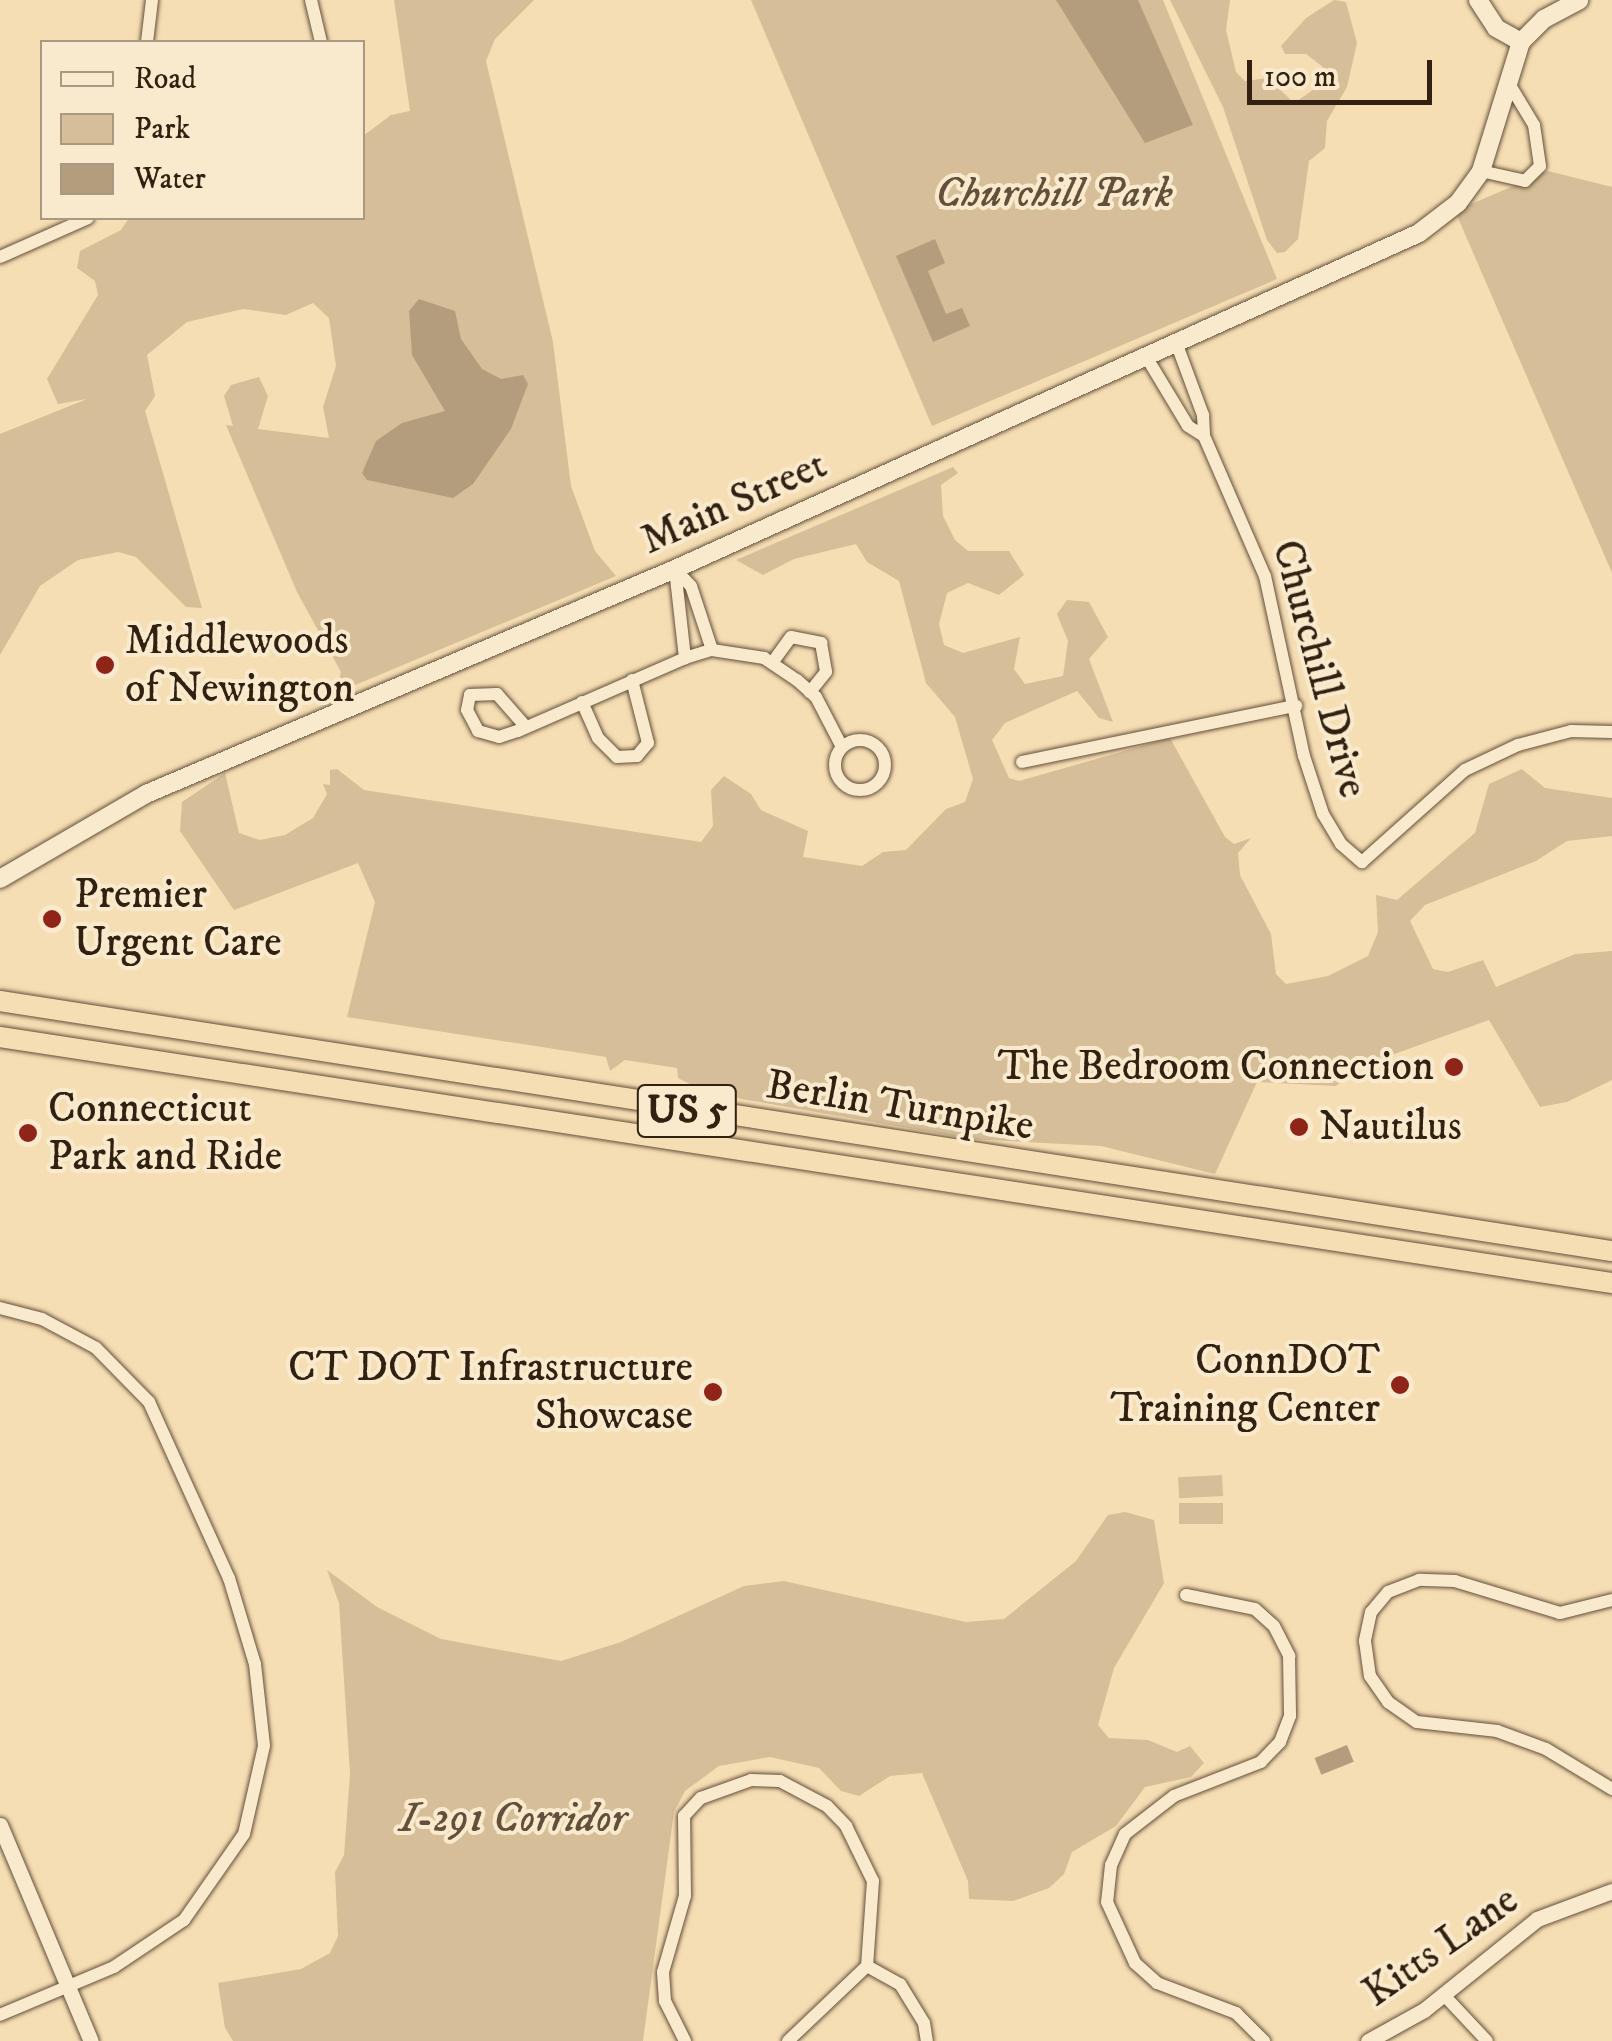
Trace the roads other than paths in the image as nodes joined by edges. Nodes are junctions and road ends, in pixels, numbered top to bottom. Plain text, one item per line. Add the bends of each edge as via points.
1 (152, 0) edge
2 (311, 0) edge
3 (1478, 0) edge
4 (1579, 0) edge
5 (147, 40) edge
6 (321, 40) edge
7 (1521, 42) junction
8 (1508, 82) junction
9 (1481, 170) junction
10 (83, 220) edge
11 (0, 256) edge
12 (1176, 345) junction
13 (1148, 358) junction
14 (1204, 436) junction
15 (675, 570) junction
16 (712, 650) junction
17 (685, 658) junction
18 (772, 663) junction
19 (632, 680) junction
20 (810, 692) junction
21 (582, 702) junction
22 (1296, 706) junction
23 (526, 727) junction
24 (1612, 732) edge
25 (842, 747) junction
26 (1022, 762) dead end
27 (0, 879) edge
28 (2, 1001) edge
29 (0, 1036) edge
30 (368, 1062) junction
31 (395, 1097) junction
32 (1006, 1160) junction
33 (1002, 1187) junction
34 (1493, 1232) junction
35 (1612, 1251) edge
36 (1487, 1264) junction
37 (1612, 1282) edge
38 (0, 1308) edge
39 (1186, 1595) dead end
40 (1612, 1600) edge
41 (1612, 1789) edge
42 (0, 1825) edge
43 (1612, 1892) edge
44 (867, 1966) junction
45 (68, 1985) junction
46 (1443, 1994) junction
47 (0, 2015) edge
48 (91, 2041) edge
49 (684, 2041) edge
50 (788, 2041) edge
51 (927, 2041) edge
52 (1264, 2041) edge
53 (1368, 2041) edge
54 (1487, 2041) edge

1 - 5 street
2 - 6 street
3 - 7 main road
4 - 7 main road
7 - 8 main road, Main Street
8 - 9 main road, Main Street
8 - 9 street via 1534,125 1540,166 1525,181
9 - 12 main road, Main Street via 1458,203 1419,233
10 - 11 street
12 - 13 main road, Main Street
12 - 14 street, Churchill Drive via 1204,415
13 - 14 street, Churchill Drive via 1188,426
13 - 15 main road, Main Street
14 - 22 street, Churchill Drive via 1264,576
15 - 16 street via 691,586
15 - 17 street
15 - 27 main road, Main Street via 146,794
16 - 17 street
16 - 18 street
17 - 19 street
18 - 20 street
18 - 20 street via 790,636 821,643 826,672
19 - 21 street
19 - 21 street via 648,743 636,756 617,757 598,738
20 - 25 street
21 - 23 street
22 - 24 street, Churchill Drive via 1331,831 1362,862 1465,770 1518,745 1571,731
22 - 26 street
23 - 23 street via 497,694 470,695 467,710 478,731 499,737
25 - 25 street via 835,761 842,784 857,791 879,783 886,767 881,750 867,740
28 - 30 highway, Berlin Turnpike / US 5
29 - 31 highway, Berlin Turnpike / US 5
30 - 31 highway
30 - 32 highway, Berlin Turnpike / US 5
31 - 33 highway, Berlin Turnpike / US 5
32 - 33 highway
32 - 34 highway, Berlin Turnpike / US 5
33 - 36 highway, Berlin Turnpike / US 5
34 - 35 highway, Berlin Turnpike / US 5
34 - 36 highway
36 - 37 highway, Berlin Turnpike / US 5
38 - 45 street via 42,1319 96,1348 149,1402 214,1533 262,1704 256,1794 244,1834 218,1879 154,1944
39 - 52 street via 1255,1610 1274,1626 1288,1656 1290,1716 1280,1742 1261,1762 1174,1796 1125,1834 1111,1864 1108,1902 1135,1963 1157,1982 1236,2013
40 - 41 street via 1560,1613 1455,1581 1418,1580 1388,1592 1371,1612 1365,1640 1370,1676 1388,1702 1417,1722 1497,1731 1546,1749
42 - 45 street
43 - 46 street, Kitts Lane via 1537,1919
44 - 49 street via 873,1881 846,1826 815,1797 780,1782 725,1788 701,1798 684,1816 685,1896 663,1972 665,2001
44 - 50 street
44 - 51 street via 900,1984
45 - 47 street
45 - 48 street
46 - 53 street, Kitts Lane
46 - 54 street

